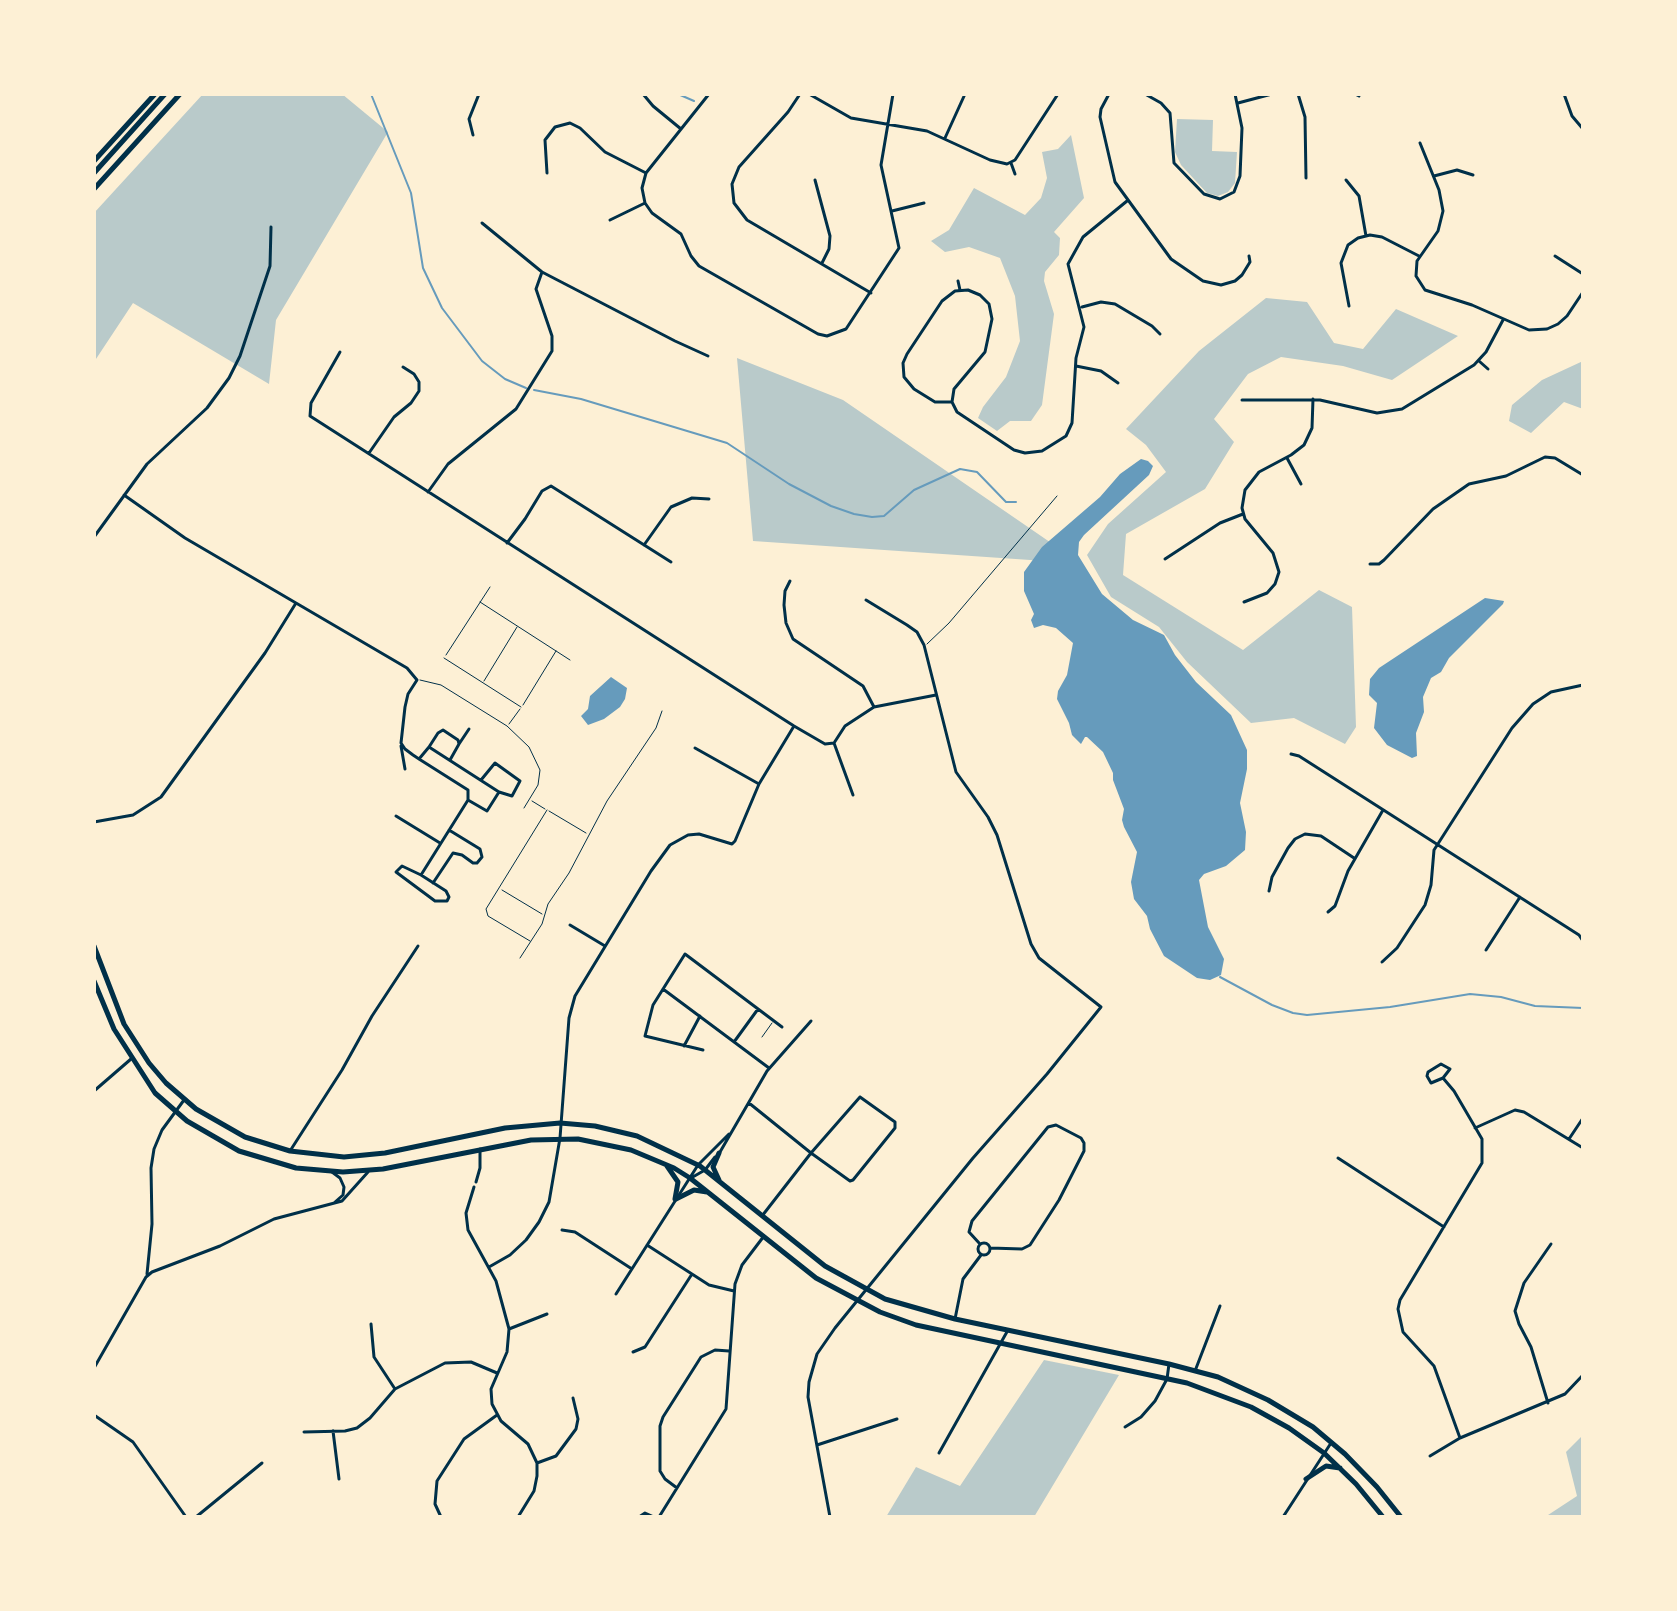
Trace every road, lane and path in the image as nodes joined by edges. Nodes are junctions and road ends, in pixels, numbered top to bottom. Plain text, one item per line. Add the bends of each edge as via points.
1 (155, 94) edge
2 (165, 94) edge
3 (180, 94) edge
4 (479, 94) edge
5 (643, 94) edge
6 (709, 94) edge
7 (800, 94) edge
8 (809, 94) edge
9 (893, 94) edge
10 (965, 94) edge
11 (1058, 94) edge
12 (1109, 94) edge
13 (1145, 94) edge
14 (1235, 94) edge
15 (1272, 94) edge
16 (1298, 94) edge
17 (1564, 94) edge
18 (1238, 103) junction
19 (887, 124) junction
20 (681, 129) junction
21 (1583, 129) edge
22 (473, 135) dead end
23 (945, 138) junction
24 (1420, 143) dead end
25 (94, 161) edge
26 (1011, 163) junction
27 (94, 173) edge
28 (547, 173) dead end
29 (646, 173) junction
30 (1015, 174) dead end
31 (1473, 175) dead end
32 (1434, 176) junction
33 (1306, 178) dead end
34 (815, 180) dead end
35 (1346, 180) dead end
36 (94, 189) edge
37 (1127, 201) junction
38 (645, 203) junction
39 (924, 203) dead end
40 (892, 211) junction
41 (610, 220) dead end
42 (482, 223) dead end
43 (271, 227) dead end
44 (1366, 236) junction
45 (1249, 256) dead end
46 (1419, 256) junction
47 (1555, 256) dead end
48 (822, 263) junction
49 (542, 272) junction
50 (1583, 274) edge
51 (958, 281) dead end
52 (960, 290) junction
53 (1583, 292) edge
54 (871, 293) junction
55 (1349, 306) dead end
56 (1080, 307) junction
57 (1503, 320) junction
58 (1160, 334) dead end
59 (340, 352) dead end
60 (708, 356) dead end
61 (1479, 361) junction
62 (1076, 366) junction
63 (403, 367) dead end
64 (1488, 369) dead end
65 (1118, 383) dead end
66 (1313, 399) junction
67 (1242, 400) dead end
68 (952, 402) junction
69 (369, 453) junction
70 (1287, 458) junction
71 (1583, 475) edge
72 (1301, 484) dead end
73 (428, 492) junction
74 (124, 495) junction
75 (1057, 496) dead end
76 (709, 499) dead end
77 (1243, 514) junction
78 (94, 537) edge
79 (507, 543) junction
80 (644, 545) junction
81 (1165, 559) dead end
82 (671, 562) dead end
83 (1370, 564) dead end
84 (790, 581) dead end
85 (490, 587) dead end
86 (866, 600) dead end
87 (480, 602) junction
88 (1244, 602) dead end
89 (296, 603) junction
90 (518, 627) junction
91 (924, 645) junction
92 (556, 651) junction
93 (444, 658) junction
94 (570, 660) dead end
95 (441, 663) dead end
96 (417, 680) junction
97 (483, 683) junction
98 (1583, 685) edge
99 (936, 695) junction
100 (521, 707) junction
101 (874, 707) junction
102 (662, 711) dead end
103 (507, 726) junction
104 (794, 726) junction
105 (469, 729) dead end
106 (401, 743) junction
107 (834, 743) junction
108 (459, 744) junction
109 (429, 747) junction
110 (695, 748) dead end
111 (1291, 754) dead end
112 (419, 759) junction
113 (450, 760) junction
114 (405, 769) dead end
115 (481, 780) junction
116 (759, 784) junction
117 (499, 792) junction
118 (853, 795) dead end
119 (530, 799) junction
120 (468, 800) junction
121 (524, 808) dead end
122 (547, 810) junction
123 (1383, 810) junction
124 (396, 816) dead end
125 (94, 820) edge
126 (449, 830) junction
127 (588, 834) junction
128 (440, 843) junction
129 (1438, 845) junction
130 (1354, 858) junction
131 (421, 875) junction
132 (433, 883) junction
133 (500, 888) junction
134 (1269, 891) dead end
135 (1520, 897) junction
136 (1328, 912) dead end
137 (544, 915) junction
138 (570, 925) dead end
139 (531, 940) junction
140 (1583, 941) edge
141 (94, 946) edge
142 (418, 946) dead end
143 (605, 946) junction
144 (1486, 950) dead end
145 (520, 958) dead end
146 (1382, 962) dead end
147 (94, 981) edge
148 (662, 988) junction
149 (758, 1009) junction
150 (700, 1016) junction
151 (774, 1021) junction
152 (811, 1021) dead end
153 (782, 1027) dead end
154 (762, 1037) dead end
155 (734, 1042) junction
156 (684, 1046) junction
157 (703, 1050) dead end
158 (131, 1059) junction
159 (769, 1068) junction
160 (1443, 1078) junction
161 (94, 1091) edge
162 (184, 1100) junction
163 (748, 1102) junction
164 (175, 1112) junction
165 (1583, 1118) edge
166 (560, 1123) junction
167 (1475, 1128) junction
168 (729, 1134) junction
169 (560, 1138) junction
170 (1569, 1139) junction
171 (1583, 1148) edge
172 (480, 1149) junction
173 (290, 1151) junction
174 (719, 1153) junction
175 (811, 1153) junction
176 (1338, 1158) dead end
177 (663, 1163) junction
178 (698, 1165) junction
179 (371, 1170) junction
180 (705, 1170) junction
181 (332, 1172) junction
182 (690, 1178) junction
183 (719, 1181) junction
184 (710, 1193) junction
185 (675, 1199) junction
186 (330, 1205) junction
187 (762, 1216) junction
188 (1444, 1227) junction
189 (562, 1230) dead end
190 (764, 1236) junction
191 (980, 1244) junction
192 (1551, 1244) dead end
193 (647, 1245) junction
194 (990, 1248) junction
195 (981, 1255) junction
196 (489, 1267) junction
197 (632, 1269) junction
198 (692, 1274) junction
199 (146, 1277) junction
200 (866, 1290) junction
201 (734, 1291) junction
202 (616, 1294) dead end
203 (857, 1302) junction
204 (1220, 1306) dead end
205 (547, 1314) dead end
206 (955, 1319) junction
207 (371, 1324) dead end
208 (509, 1329) junction
209 (1008, 1330) junction
210 (1001, 1343) junction
211 (730, 1351) junction
212 (633, 1352) dead end
213 (1169, 1364) junction
214 (94, 1368) edge
215 (1195, 1371) junction
216 (497, 1373) junction
217 (1583, 1375) edge
218 (1167, 1379) junction
219 (395, 1389) junction
220 (573, 1398) dead end
221 (1548, 1403) junction
222 (94, 1415) edge
223 (497, 1415) junction
224 (897, 1419) dead end
225 (1125, 1427) dead end
226 (333, 1431) junction
227 (304, 1432) dead end
228 (1460, 1438) junction
229 (1332, 1442) junction
230 (817, 1445) junction
231 (939, 1453) dead end
232 (1324, 1453) junction
233 (1430, 1456) dead end
234 (262, 1463) dead end
235 (537, 1463) junction
236 (1341, 1468) junction
237 (339, 1479) dead end
238 (1306, 1479) junction
239 (677, 1488) junction
240 (186, 1517) edge
241 (196, 1517) edge
242 (441, 1517) edge
243 (518, 1517) edge
244 (639, 1517) edge
245 (656, 1517) edge
246 (830, 1517) edge
247 (1283, 1517) edge
248 (1383, 1517) edge
249 (1401, 1517) edge

1 - 25 main road
2 - 27 main road
3 - 36 main road
4 - 22 street via 469,119
5 - 20 street
6 - 20 street
7 - 48 street via 743,160 732,193 747,220
8 - 19 street via 851,118
9 - 19 street
10 - 23 street
11 - 26 street
12 - 37 street via 1101,125 1115,182
13 - 18 street via 1172,117 1174,163 1214,198 1231,195 1238,182
14 - 18 street
15 - 18 street
16 - 33 street via 1305,117
17 - 21 street
19 - 23 street
19 - 40 street via 881,165
20 - 29 street
23 - 26 street via 990,160
24 - 32 street
26 - 30 street
28 - 29 street via 547,136 570,123 605,152
29 - 38 street
31 - 32 street via 1457,170
32 - 46 street via 1442,219
34 - 48 street via 831,240
35 - 44 street via 1359,196
37 - 45 street via 1176,264 1203,281 1221,285 1239,279
37 - 56 street via 1087,232 1069,260
38 - 41 street
38 - 54 street via 681,234 699,266 822,336 846,329
39 - 40 street
40 - 54 street via 899,248
42 - 49 street
43 - 74 street via 270,266 235,367 207,408 154,455
44 - 46 street via 1382,237
44 - 55 street via 1348,245 1342,255
46 - 57 street via 1416,276 1425,290
47 - 50 street
48 - 54 street
49 - 60 street
49 - 73 street via 536,289 552,351 516,409 448,464
51 - 52 street
52 - 68 street via 980,295 989,304 992,319 987,347 957,384
52 - 68 street via 942,301 902,368 914,389 935,402
53 - 57 street via 1553,327 1529,330
56 - 58 street via 1115,304
56 - 62 street via 1084,327
57 - 61 street
59 - 69 street via 311,403 310,416
61 - 64 street
61 - 66 street via 1393,412 1369,413
62 - 65 street via 1101,371
62 - 68 street via 1071,427 1062,440 1037,453 1014,450 961,417
63 - 69 street via 414,374 419,391
66 - 67 street
66 - 70 street via 1309,437
69 - 73 street
70 - 72 street
70 - 77 street via 1248,483
71 - 83 street via 1545,457 1506,476 1469,484 1433,509 1384,560
73 - 79 street
74 - 78 street
74 - 89 street via 175,532
75 - 91 lane via 949,623
76 - 80 street via 692,498 671,507
77 - 81 street
77 - 88 street via 1279,568 1271,590
79 - 80 street via 542,491 551,486
79 - 104 street
80 - 82 street
84 - 101 street via 784,605 793,639 863,686
85 - 87 lane
86 - 91 street via 917,632
87 - 90 lane
87 - 93 lane
89 - 96 street via 407,668
89 - 125 street via 161,797 133,815
90 - 92 lane
90 - 97 lane
91 - 99 street
92 - 94 lane
92 - 100 lane
93 - 95 lane
93 - 97 lane
96 - 103 lane via 441,685
96 - 106 street via 408,694
97 - 100 lane
98 - 129 street via 1551,692 1518,720
99 - 101 street
99 - 200 street via 956,772 997,835 1031,944 1050,969 1101,1007
100 - 103 lane
101 - 107 street via 851,720
102 - 127 lane via 650,739
103 - 119 lane via 529,747 540,770
104 - 107 street via 825,744
104 - 116 street
105 - 108 street
106 - 112 street
106 - 114 street
107 - 118 street
108 - 109 street via 443,730
108 - 113 street
109 - 112 street
109 - 113 street
110 - 116 street
111 - 123 street
112 - 120 street via 468,790
113 - 115 street
115 - 117 street
115 - 117 street via 495,763 520,781 510,797
116 - 143 street via 732,844 688,835 663,851
117 - 120 street via 487,811
119 - 121 lane
119 - 122 lane
120 - 126 street
122 - 127 lane
122 - 133 lane
123 - 129 street
123 - 130 street
124 - 128 street
126 - 128 street
126 - 132 street via 480,849 482,857 473,863 453,853
127 - 137 lane
128 - 131 street
129 - 135 street
129 - 146 street via 1425,905
130 - 134 street via 1321,836 1305,834 1288,848
130 - 136 street
131 - 132 street
131 - 132 street via 402,866 396,872 435,901 447,901 448,893
133 - 137 lane
133 - 139 lane via 486,912
135 - 140 street
135 - 144 street
137 - 139 lane
138 - 143 street
139 - 145 lane
141 - 162 main road via 132,1038
142 - 173 street
143 - 166 street via 572,1004
147 - 158 main road
148 - 149 street via 685,954
148 - 150 street
148 - 156 street via 645,1036
149 - 151 street
149 - 155 street
150 - 155 street
150 - 156 street
151 - 153 street
151 - 154 lane
152 - 159 street
155 - 159 street
156 - 157 street
158 - 161 street
158 - 164 main road
159 - 163 street
160 - 160 street via 1431,1083 1428,1072 1441,1064 1450,1069
160 - 167 street
162 - 164 street
162 - 173 main road via 232,1131
163 - 168 street
163 - 175 street
164 - 181 main road via 239,1151 282,1165
164 - 199 street via 157,1139 152,1158
165 - 170 street
166 - 169 street
166 - 173 main road via 505,1128 356,1157
166 - 178 main road via 637,1136
167 - 170 street via 1515,1110
167 - 188 street via 1482,1139 1482,1163
168 - 174 street
168 - 178 street
169 - 172 main road
169 - 177 main road via 625,1148
169 - 196 street via 552,1190 539,1222 520,1246
170 - 171 street
172 - 179 main road
172 - 196 street via 480,1168 466,1213 468,1230
174 - 180 street
174 - 183 main road via 713,1167
175 - 175 street via 860,1097 895,1122 853,1180
175 - 187 street
176 - 188 street
177 - 182 main road
177 - 185 main road via 678,1182
178 - 180 main road
178 - 182 street
179 - 181 main road
179 - 186 street via 346,1199
180 - 182 street
180 - 183 main road
181 - 186 street via 344,1187 343,1195
182 - 184 main road
182 - 185 street
183 - 187 main road
184 - 185 main road via 694,1190
184 - 190 main road
185 - 193 street
186 - 199 street via 274,1219
187 - 200 main road via 825,1266
188 - 228 street via 1398,1309 1403,1332 1434,1366
189 - 197 street via 575,1232
190 - 201 street via 742,1265
190 - 203 main road via 816,1278
191 - 194 street
191 - 194 street via 969,1232 972,1221 1048,1127 1056,1125 1081,1138 1084,1151 1030,1245
191 - 195 street
192 - 221 street via 1524,1283 1516,1307
193 - 197 street
193 - 198 street
194 - 195 street
195 - 206 street via 963,1279
196 - 208 street
197 - 202 street
198 - 201 street via 715,1288
198 - 212 street via 645,1347
199 - 214 street
200 - 203 street
200 - 206 main road
201 - 211 street
203 - 210 main road via 899,1320
203 - 230 street via 813,1366 808,1397
204 - 215 street
205 - 208 street
206 - 209 main road
207 - 219 street via 374,1357
208 - 216 street via 507,1352
209 - 210 street
209 - 213 main road
210 - 218 main road
210 - 231 street
211 - 239 street via 726,1409
211 - 239 street via 715,1350 701,1357 663,1417 660,1471
213 - 215 main road
213 - 218 street
215 - 229 main road via 1268,1400
216 - 219 street via 454,1361
216 - 223 street via 491,1395
217 - 221 street
218 - 225 street via 1155,1401
218 - 232 main road via 1251,1407
219 - 226 street via 363,1424
220 - 235 street via 576,1429 556,1456
221 - 228 street
222 - 240 street via 133,1442
223 - 235 street via 528,1444
223 - 242 street via 464,1439 437,1481 435,1504
224 - 230 street
226 - 227 street
226 - 237 street
228 - 233 street
229 - 232 street
229 - 249 main road
230 - 246 street
232 - 236 main road
232 - 238 street
234 - 241 street
235 - 243 street via 534,1491
236 - 238 main road via 1326,1466
236 - 248 main road
238 - 247 street
239 - 245 street
244 - 245 street

